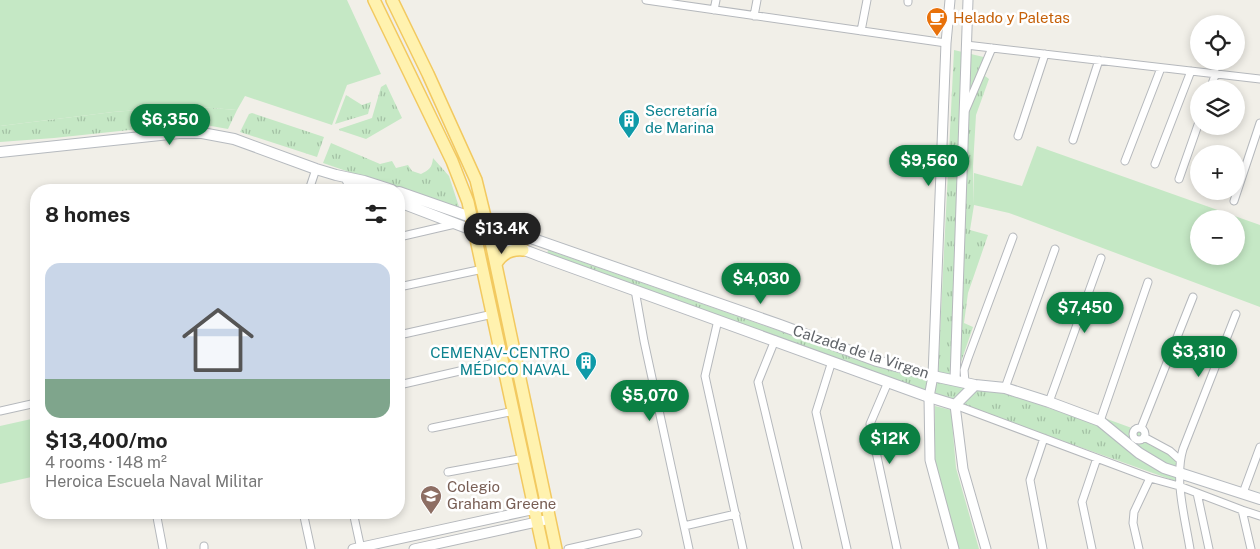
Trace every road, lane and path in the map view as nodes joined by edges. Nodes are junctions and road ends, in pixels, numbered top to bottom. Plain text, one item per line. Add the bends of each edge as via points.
1 (374, 0) edge
2 (392, 0) edge
3 (646, 0) edge
4 (716, 0) edge
5 (757, 0) edge
6 (867, 0) edge
7 (950, 0) edge
8 (968, 0) edge
9 (677, 2) edge
10 (714, 10) junction
11 (754, 16) junction
12 (861, 31) junction
13 (946, 43) junction
14 (415, 45) junction
15 (966, 45) junction
16 (992, 48) junction
17 (400, 53) junction
18 (1045, 54) junction
19 (1099, 60) junction
20 (1160, 68) junction
21 (1191, 71) junction
22 (1216, 74) junction
23 (1260, 79) edge
24 (1214, 80) edge
25 (964, 114) junction
26 (1260, 123) edge
27 (1194, 135) edge
28 (1018, 136) dead end
29 (1073, 140) dead end
30 (0, 152) edge
31 (1125, 160) dead end
32 (1155, 164) dead end
33 (316, 169) junction
34 (336, 175) junction
35 (1179, 179) dead end
36 (311, 184) edge
37 (355, 184) edge
38 (373, 184) edge
39 (405, 194) edge
40 (1234, 201) dead end
41 (405, 204) edge
42 (471, 217) junction
43 (486, 222) junction
44 (455, 224) junction
45 (475, 231) junction
46 (405, 236) edge
47 (490, 237) junction
48 (1012, 237) dead end
49 (1055, 249) dead end
50 (523, 250) junction
51 (1101, 258) dead end
52 (496, 264) junction
53 (483, 269) junction
54 (1148, 282) dead end
55 (405, 286) edge
56 (635, 290) junction
57 (1193, 297) dead end
58 (493, 314) junction
59 (1236, 314) dead end
60 (718, 320) junction
61 (405, 334) edge
62 (775, 340) junction
63 (503, 361) junction
64 (832, 361) junction
65 (933, 376) junction
66 (960, 381) junction
67 (888, 382) junction
68 (405, 384) edge
69 (975, 385) junction
70 (1005, 388) junction
71 (929, 397) junction
72 (1049, 402) junction
73 (30, 404) edge
74 (955, 405) junction
75 (0, 411) edge
76 (514, 411) junction
77 (1100, 421) junction
78 (432, 428) dead end
79 (1141, 428) junction
80 (1044, 438) junction
81 (1144, 438) junction
82 (1260, 447) edge
83 (524, 458) junction
84 (1098, 458) junction
85 (1180, 460) junction
86 (448, 472) dead end
87 (1181, 474) junction
88 (1150, 478) junction
89 (1179, 486) junction
90 (1197, 493) junction
91 (1243, 493) junction
92 (1260, 499) edge
93 (547, 506) junction
94 (535, 509) junction
95 (1242, 510) junction
96 (736, 514) junction
97 (1260, 516) edge
98 (158, 519) edge
99 (305, 519) edge
100 (354, 519) edge
101 (550, 519) junction
102 (537, 522) junction
103 (684, 526) junction
104 (638, 533) dead end
105 (358, 548) edge
106 (164, 549) edge
107 (311, 549) edge
108 (414, 549) edge
109 (543, 549) edge
110 (556, 549) edge
111 (568, 549) edge
112 (689, 549) edge
113 (744, 549) edge
114 (798, 549) edge
115 (847, 549) edge
116 (896, 549) edge
117 (954, 549) edge
118 (986, 549) edge
119 (1044, 549) edge
120 (1092, 549) edge
121 (1139, 549) edge
122 (1190, 549) edge
123 (1209, 549) edge
124 (1251, 549) edge

1 - 17 main road
2 - 14 main road
3 - 9 street
4 - 10 street
5 - 11 street
6 - 12 street
7 - 13 street
8 - 15 street
9 - 10 street
10 - 11 street
11 - 12 street
12 - 13 street
13 - 65 street
14 - 17 main road
14 - 43 main road via 476,180
15 - 16 street
15 - 25 street
16 - 18 street
16 - 25 street
17 - 42 main road via 452,162
18 - 19 street
18 - 28 street
19 - 20 street
19 - 29 street
20 - 21 street
20 - 31 street
21 - 22 street
21 - 32 street
22 - 23 street
22 - 24 street
25 - 66 street
26 - 40 street
27 - 35 street
30 - 33 main road via 192,132 234,139
33 - 34 main road
33 - 36 street
34 - 37 main road
34 - 38 main road
39 - 42 main road, Calzada de la Virgen
41 - 44 main road, Calzada de la Virgen
42 - 43 main road, Calzada de la Virgen
42 - 45 main road
43 - 47 main road
43 - 65 main road, Calzada de la Virgen via 877,360
44 - 45 main road, Calzada de la Virgen
44 - 46 street
45 - 47 main road, Calzada de la Virgen
45 - 53 main road
47 - 50 main road, Calzada de la Virgen
47 - 52 main road
48 - 66 street
49 - 70 street
50 - 52 main road via 506,253
50 - 56 main road, Calzada de la Virgen
51 - 72 street
52 - 93 main road
53 - 55 street
53 - 58 main road
54 - 77 street
56 - 60 main road, Calzada de la Virgen
56 - 103 street
57 - 79 street
58 - 61 street
58 - 63 main road
59 - 85 street
60 - 62 main road, Calzada de la Virgen
60 - 96 street via 706,376
62 - 64 main road, Calzada de la Virgen
62 - 114 street via 758,382
63 - 68 street
63 - 76 main road
64 - 67 main road, Calzada de la Virgen
64 - 115 street via 816,412
65 - 66 main road, Calzada de la Virgen
65 - 71 street
66 - 69 main road, Calzada de la Virgen
67 - 71 main road, Calzada de la Virgen
67 - 116 street via 870,424
69 - 70 main road, Calzada de la Virgen
69 - 74 main road
70 - 72 main road, Calzada de la Virgen
71 - 74 main road, Calzada de la Virgen
71 - 117 street via 930,460
72 - 77 main road, Calzada de la Virgen
73 - 75 street
74 - 80 street, Calzada de la Virgen
74 - 118 street via 963,469
76 - 78 street
76 - 83 main road
77 - 87 main road, Calzada de la Virgen via 1140,453
79 - 81 street via 1145,432
79 - 81 street via 1134,431 1133,436 1137,440
80 - 84 street, Calzada de la Virgen
80 - 119 street via 1030,480
81 - 85 street
82 - 91 street
83 - 86 street
83 - 94 main road
84 - 88 street, Calzada de la Virgen
84 - 120 street via 1082,502
85 - 87 street
87 - 89 street
87 - 91 main road, Calzada de la Virgen
88 - 89 street, Calzada de la Virgen
88 - 121 street via 1134,512
89 - 90 street, Calzada de la Virgen
89 - 122 street
90 - 95 street, Calzada de la Virgen
90 - 123 street
91 - 92 main road, Calzada de la Virgen
93 - 94 street
93 - 101 main road
94 - 102 main road
94 - 105 street
95 - 97 street, Calzada de la Virgen
95 - 124 street
96 - 103 street
96 - 113 street
98 - 106 street
99 - 107 street
100 - 105 street
101 - 102 street
101 - 110 main road
102 - 108 street
102 - 109 main road
103 - 112 street
104 - 111 street

